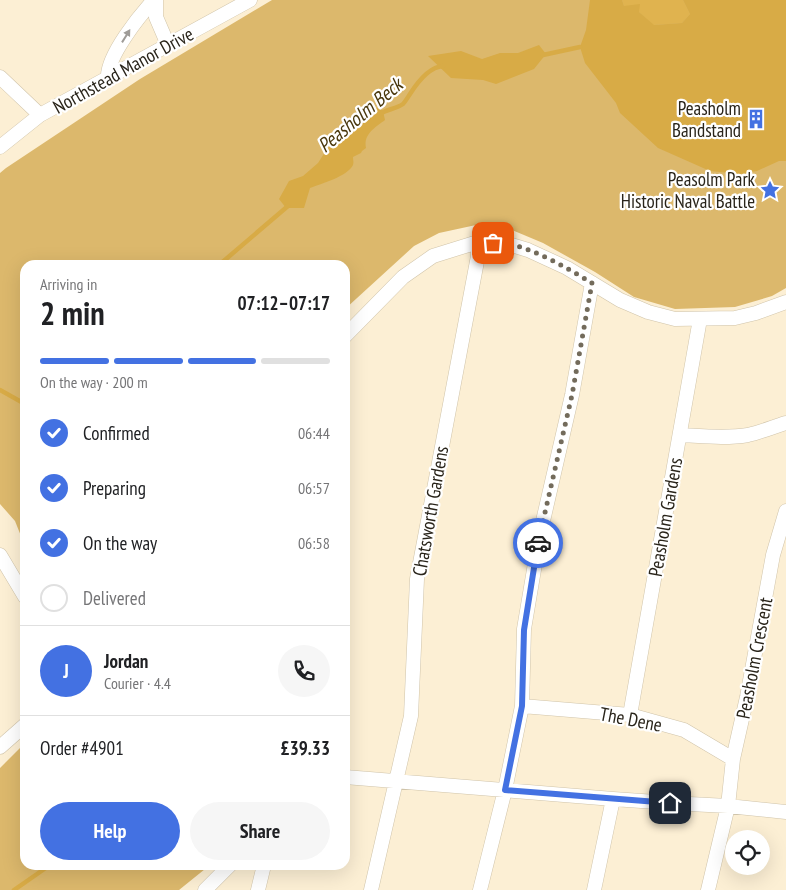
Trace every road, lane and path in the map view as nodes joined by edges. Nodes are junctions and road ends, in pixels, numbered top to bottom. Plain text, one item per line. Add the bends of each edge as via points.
1 (155, 0) edge
2 (250, 0) edge
3 (168, 45) junction
4 (0, 77) edge
5 (108, 77) junction
6 (40, 115) junction
7 (0, 146) edge
8 (478, 242) junction
9 (592, 283) junction
10 (786, 302) edge
11 (700, 319) junction
12 (350, 331) edge
13 (786, 423) edge
14 (680, 435) junction
15 (786, 511) edge
16 (0, 555) edge
17 (20, 589) edge
18 (522, 706) junction
19 (630, 715) junction
20 (20, 729) edge
21 (0, 747) edge
22 (733, 759) junction
23 (350, 777) edge
24 (396, 782) junction
25 (505, 790) junction
26 (613, 799) junction
27 (728, 806) junction
28 (786, 812) edge
29 (225, 870) edge
30 (263, 870) edge
31 (205, 890) edge
32 (258, 890) edge
33 (371, 890) edge
34 (480, 890) edge
35 (594, 890) edge
36 (708, 890) edge

1 - 3 street via 156,17
5 -> 1 street via 110,64 119,47
2 - 3 street, Northstead Manor Drive
3 - 5 street, Northstead Manor Drive
4 - 6 street
5 - 6 street, Northstead Manor Drive
6 - 7 street, Northstead Manor Drive
8 - 9 street via 508,244 528,250
8 - 12 street via 433,256 403,277
8 - 24 street, Chatsworth Gardens via 417,579 411,716
9 - 11 street via 648,312 675,319
9 - 18 street via 572,395 540,534 524,630
10 - 11 street via 735,318
11 - 14 street, Peasholm Gardens
13 - 14 street via 736,437
14 - 19 street, Peasholm Gardens
15 - 22 street, Peasholm Crescent via 774,555
16 - 17 street
18 - 19 street, The Dene
18 - 25 street
19 - 22 street, The Dene via 684,730
20 - 21 street
22 - 27 street, Peasholm Crescent
23 - 24 street
24 - 25 street
24 - 33 street, Chatsworth Gardens
25 - 26 street
25 - 34 street
26 - 27 street
26 - 35 street
27 - 28 street
27 - 36 street, Peasholm Crescent
29 - 31 street
30 - 32 street

